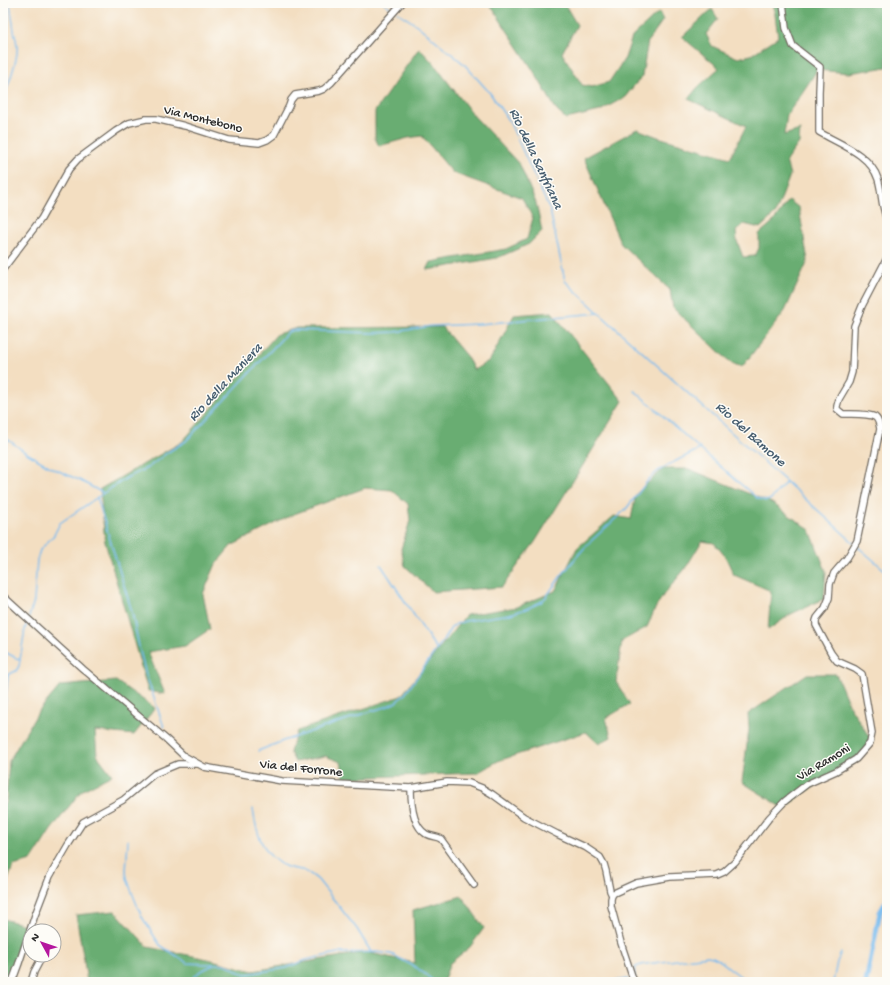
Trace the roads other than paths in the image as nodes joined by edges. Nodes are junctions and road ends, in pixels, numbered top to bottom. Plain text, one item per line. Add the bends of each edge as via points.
1 (402, 3) edge
2 (783, 3) edge
3 (887, 222) edge
4 (887, 258) edge
5 (3, 269) edge
6 (3, 596) edge
7 (197, 764) junction
8 (411, 788) junction
9 (474, 885) dead end
10 (612, 895) junction
11 (39, 963) edge
12 (12, 982) edge
13 (31, 982) edge
14 (634, 982) edge

1 - 5 street, Via Montebono via 331,83 319,91 295,95 274,135 267,140 259,143 229,140 156,119 129,123 116,131 78,158 41,219
2 - 3 street via 786,28 794,46 820,67 819,132 865,158 872,167 878,177
4 - 10 street, Via Ramoni via 854,326 851,377 837,406 843,414 875,417 880,429 858,541 834,573 829,598 816,621 837,661 862,674 872,733 870,743 856,759 807,784 785,801 724,872 717,875 670,877 636,883
6 - 7 street, Via del Forrone via 83,669 184,756
7 - 8 street, Via del Forrone via 282,781
7 - 12 street via 178,764 154,774 123,800 83,822 50,876
8 - 9 street via 411,803 417,823 427,835 441,839
8 - 10 street, Via del Forrone via 447,782 469,783 482,788 524,816 600,858
10 - 14 street via 611,906
11 - 13 street

